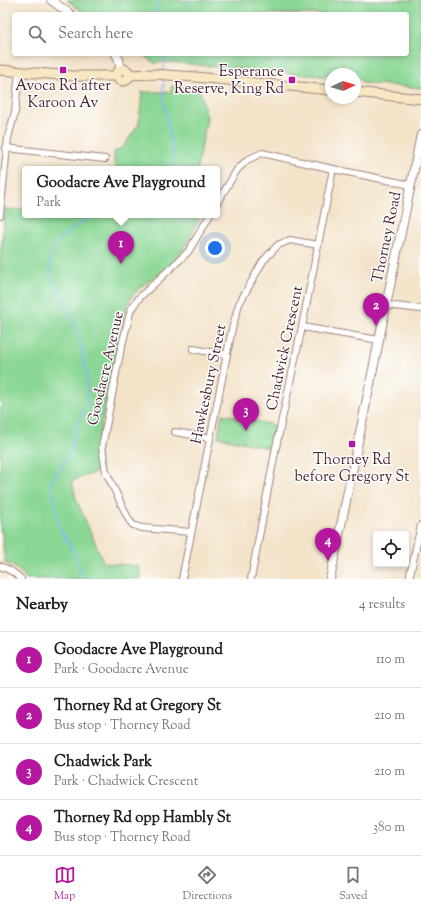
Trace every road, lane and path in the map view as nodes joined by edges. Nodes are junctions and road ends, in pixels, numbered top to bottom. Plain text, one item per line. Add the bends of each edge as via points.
1 (51, 0) edge
2 (67, 12) edge
3 (117, 56) edge
4 (0, 70) edge
5 (19, 71) junction
6 (119, 73) junction
7 (325, 89) edge
8 (361, 93) edge
9 (421, 99) edge
10 (421, 135) edge
11 (6, 148) junction
12 (106, 160) dead end
13 (333, 169) junction
14 (411, 185) junction
15 (220, 198) edge
16 (0, 215) edge
17 (208, 218) edge
18 (318, 245) junction
19 (386, 305) junction
20 (421, 308) edge
21 (302, 327) junction
22 (379, 340) junction
23 (193, 349) dead end
24 (227, 355) junction
25 (175, 432) dead end
26 (210, 438) junction
27 (421, 525) edge
28 (191, 532) junction
29 (0, 566) edge
30 (21, 579) edge
31 (182, 579) edge
32 (251, 579) edge
33 (330, 579) edge
34 (409, 579) edge

1 - 2 street
3 - 6 street
4 - 5 main road
5 - 6 main road via 73,76
5 - 11 street via 15,112
6 - 7 main road via 120,81 128,79 129,75 153,74
8 - 9 main road
10 - 14 street, Thorney Road
11 - 12 street
11 - 16 street
13 - 14 street
13 - 15 street via 262,153 247,160 237,170
13 - 18 street, Chadwick Crescent
14 - 19 street, Thorney Road
17 - 28 street, Goodacre Avenue via 188,252 140,297 131,309 102,444 108,476 133,526
18 - 21 street, Chadwick Crescent
18 - 24 street, Hawkesbury Street via 290,240 278,245 263,261 240,304
19 - 20 street
19 - 22 street, Thorney Road
21 - 22 street
21 - 32 street, Chadwick Crescent
22 - 33 street, Thorney Road
23 - 24 street
24 - 26 street, Hawkesbury Street
25 - 26 street
26 - 28 street, Hawkesbury Street
27 - 34 street
28 - 31 street, Hawkesbury Street
29 - 30 street

